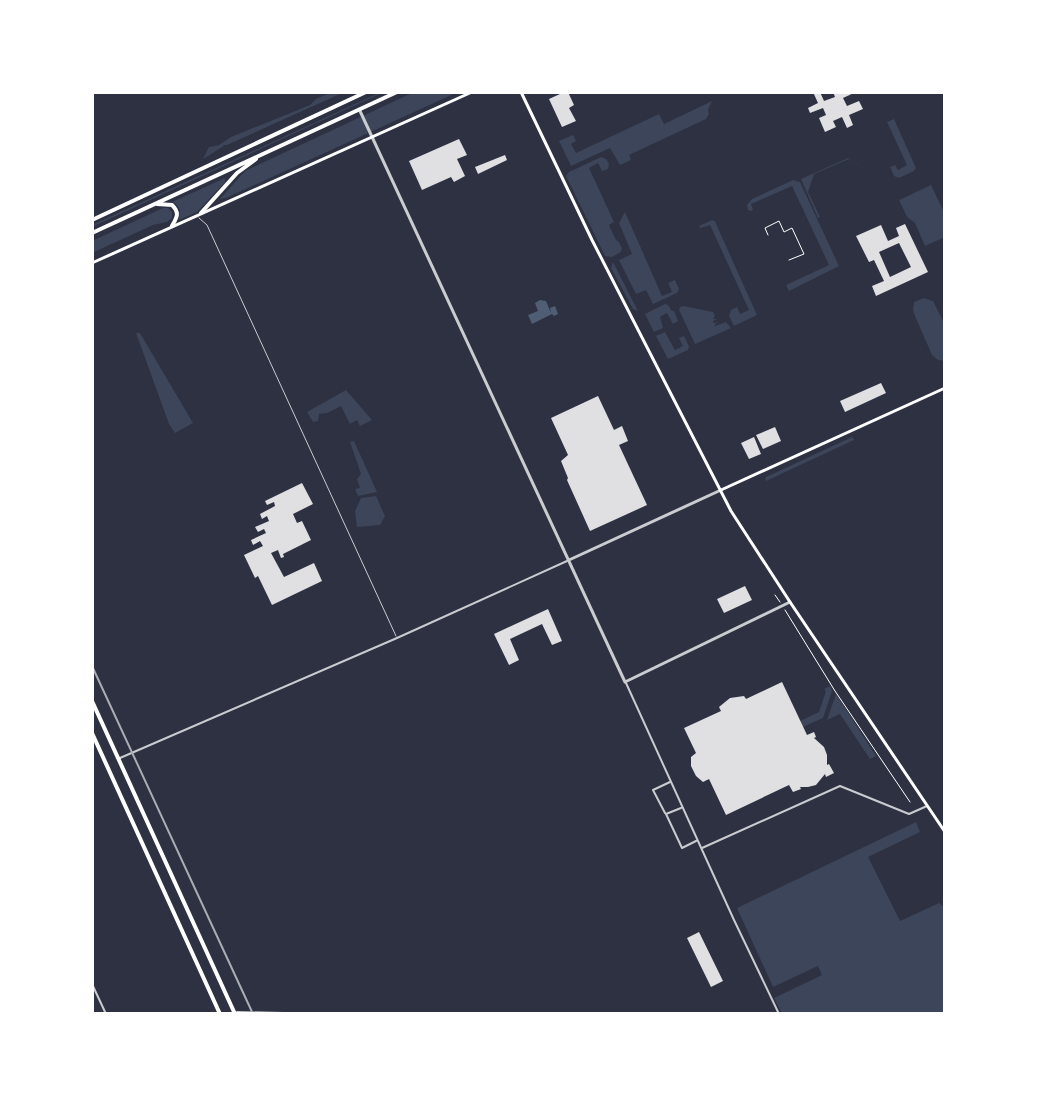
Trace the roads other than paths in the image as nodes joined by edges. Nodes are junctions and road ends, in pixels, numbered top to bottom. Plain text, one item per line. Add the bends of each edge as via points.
1 (366, 92) edge
2 (397, 92) edge
3 (472, 92) edge
4 (521, 92) edge
5 (357, 111) junction
6 (372, 136) junction
7 (262, 154) junction
8 (154, 204) junction
9 (199, 214) junction
10 (92, 220) edge
11 (172, 226) junction
12 (92, 233) edge
13 (92, 263) edge
14 (945, 388) edge
15 (721, 490) junction
16 (569, 560) junction
17 (790, 602) junction
18 (397, 638) junction
19 (625, 682) junction
20 (92, 701) edge
21 (92, 733) edge
22 (118, 759) junction
23 (671, 781) junction
24 (927, 806) junction
25 (682, 807) junction
26 (666, 814) junction
27 (945, 832) edge
28 (697, 841) junction
29 (701, 848) junction
30 (92, 984) edge
31 (235, 1013) edge
32 (284, 1013) edge
33 (106, 1014) edge
34 (220, 1014) edge
35 (779, 1014) edge

1 - 10 highway
2 - 5 highway
3 - 6 main road
4 - 15 main road
5 - 6 street
5 - 7 highway
6 - 9 main road
6 - 16 street
7 - 8 highway
7 - 9 highway
8 - 11 highway via 177,210
8 - 12 highway
9 - 11 main road
9 - 18 lane
11 - 13 main road
14 - 15 main road
15 - 16 street
15 - 17 main road
16 - 18 street
16 - 19 street
17 - 19 street
17 - 24 main road
18 - 22 street
19 - 23 street
20 - 22 highway
21 - 34 highway
22 - 31 highway
23 - 25 street
23 - 26 street via 653,790
24 - 27 main road
24 - 29 street via 909,814 840,786
25 - 26 street
25 - 28 street
26 - 28 street via 682,848
28 - 29 street
29 - 35 street
30 - 33 street
31 - 32 street

